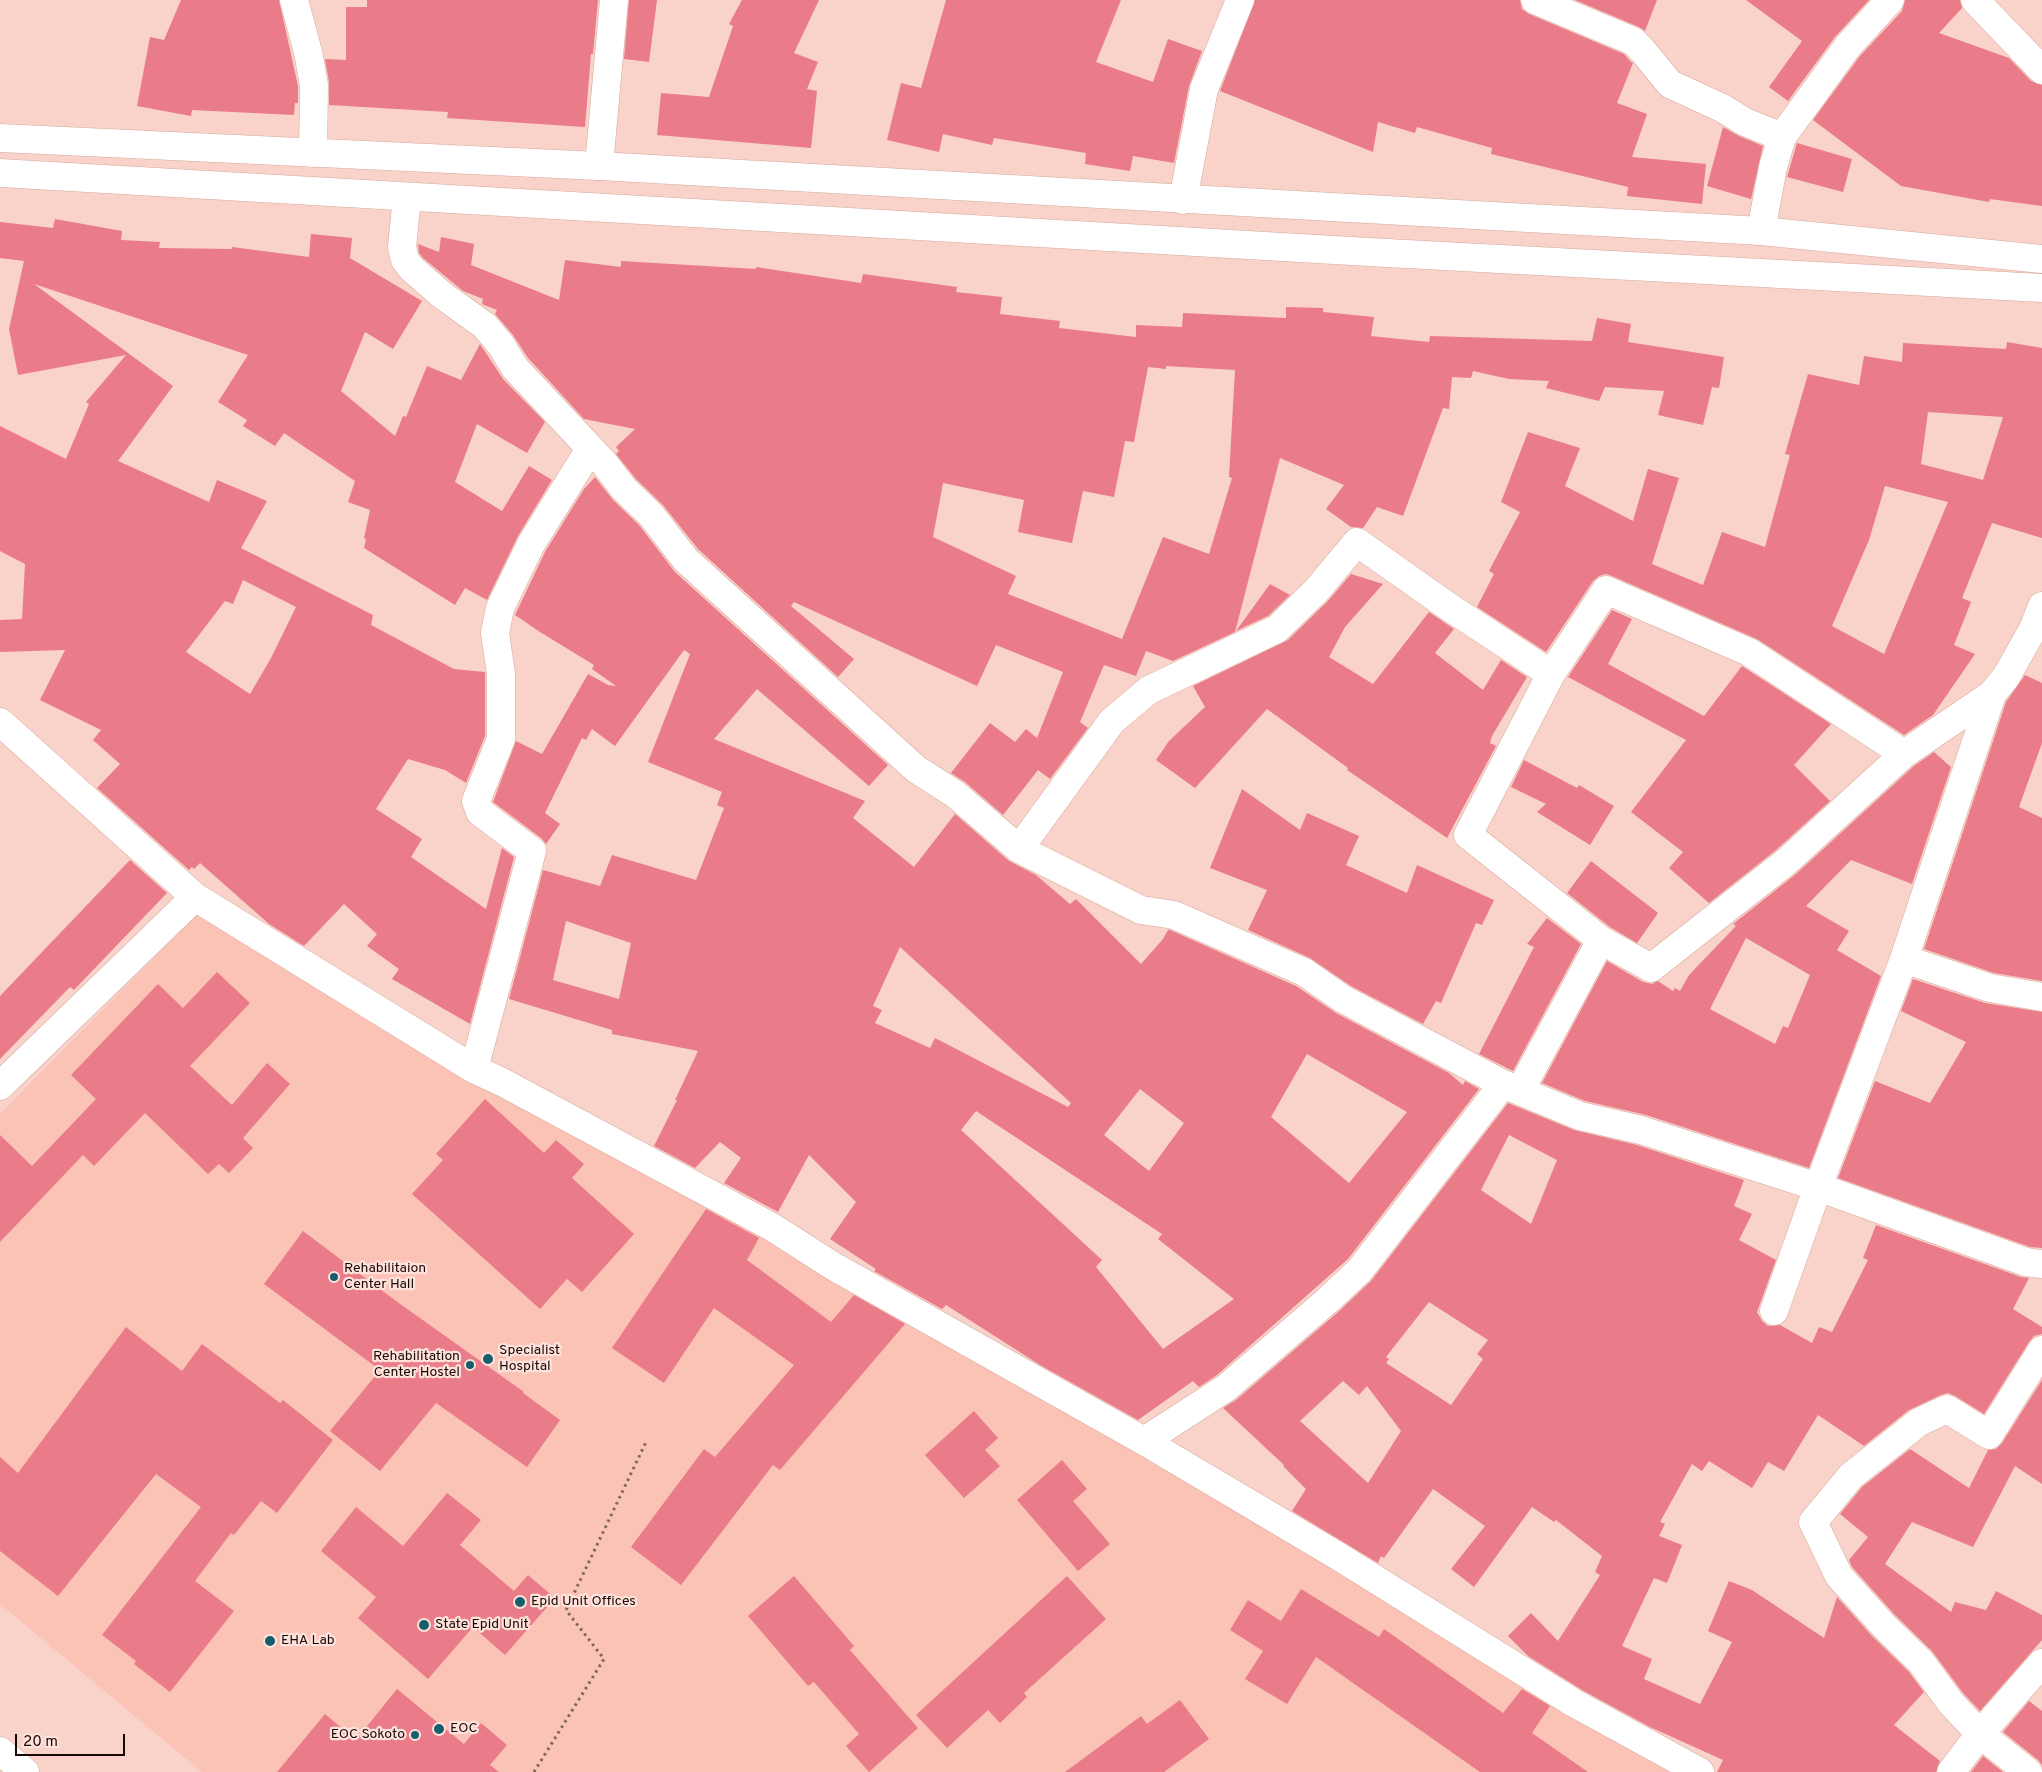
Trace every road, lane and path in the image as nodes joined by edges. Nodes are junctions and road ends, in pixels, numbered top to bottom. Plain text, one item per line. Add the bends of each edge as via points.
1 (294, 0) edge
2 (614, 0) edge
3 (1240, 0) edge
4 (1535, 0) edge
5 (1890, 0) edge
6 (1975, 0) edge
7 (2042, 70) edge
8 (1782, 137) junction
9 (0, 138) edge
10 (313, 152) junction
11 (599, 166) junction
12 (0, 173) edge
13 (407, 198) junction
14 (1183, 200) junction
15 (1761, 231) junction
16 (2042, 258) edge
17 (2042, 288) edge
18 (590, 449) junction
19 (2042, 606) edge
20 (1551, 674) junction
21 (1992, 694) junction
22 (0, 722) edge
23 (1904, 754) junction
24 (1019, 849) junction
25 (195, 897) junction
26 (1601, 940) junction
27 (1904, 959) junction
28 (2042, 997) edge
29 (474, 1069) junction
30 (0, 1086) edge
31 (1512, 1088) junction
32 (1818, 1187) junction
33 (2042, 1264) edge
34 (1774, 1311) dead end
35 (2042, 1350) edge
36 (1144, 1440) junction
37 (646, 1442) dead end
38 (2042, 1663) edge
39 (1980, 1734) junction
40 (0, 1751) edge
41 (25, 1772) edge
42 (534, 1772) edge
43 (1700, 1772) edge
44 (1951, 1772) edge
45 (2028, 1772) edge

1 - 10 street via 314,85
2 - 11 street
3 - 14 street via 1204,89
4 - 8 street via 1633,41 1670,84
5 - 8 street via 1848,46
6 - 7 street
8 - 15 street
9 - 10 street
10 - 11 street
11 - 14 street
12 - 13 street
13 - 17 street
13 - 18 street via 402,246 404,260 442,295 485,326 515,368
14 - 15 street
15 - 16 street
18 - 24 street via 686,560 916,769 955,794
18 - 29 street via 531,544 500,608 495,633 501,674 501,740 476,801 480,812 532,851
19 - 21 street via 2006,677
20 - 23 street via 1606,590 1749,652
20 - 24 street via 1357,542 1316,591 1277,629 1149,690 1112,721
20 - 26 street via 1468,836
21 - 23 street
21 - 27 street
22 - 25 street
23 - 26 street via 1786,862 1651,968
24 - 31 street via 1141,910 1174,915 1304,972 1343,999
25 - 29 street
25 - 30 street
26 - 31 street
27 - 28 street via 1990,988
27 - 32 street
29 - 36 street via 772,1227 833,1266
31 - 32 street via 1580,1116 1640,1130
31 - 36 street via 1360,1270 1226,1388
32 - 33 street
32 - 34 street
35 - 39 street via 1989,1435 1947,1408 1920,1422 1851,1476 1812,1522 1839,1576 1921,1662 1951,1704
36 - 43 street via 1574,1703
37 - 42 path via 566,1610 604,1659
38 - 39 street
39 - 44 street
39 - 45 street
40 - 41 street

